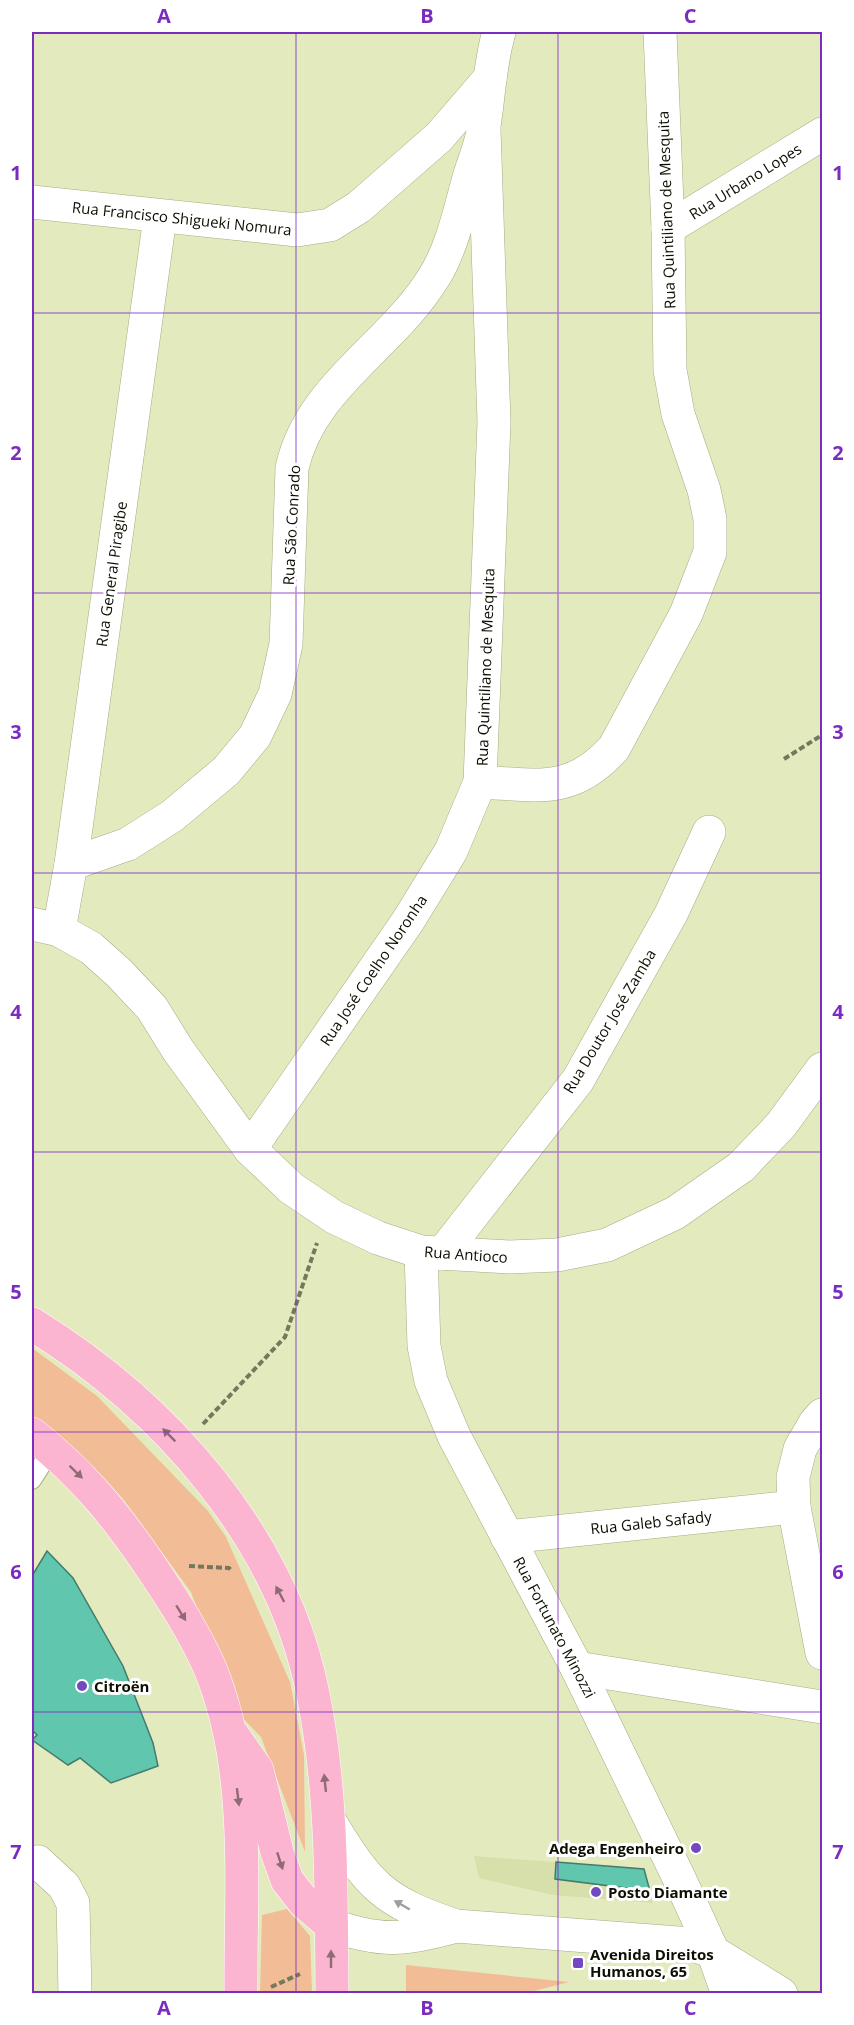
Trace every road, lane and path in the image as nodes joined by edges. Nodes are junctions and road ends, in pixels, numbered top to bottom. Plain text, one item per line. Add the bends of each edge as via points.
1 (499, 32) edge
2 (660, 32) edge
3 (490, 78) junction
4 (484, 129) junction
5 (822, 134) edge
6 (32, 202) edge
7 (160, 217) junction
8 (668, 228) junction
9 (822, 735) edge
10 (784, 759) dead end
11 (480, 782) junction
12 (709, 832) dead end
13 (71, 864) junction
14 (45, 927) edge
15 (822, 1069) edge
16 (250, 1149) junction
17 (318, 1240) dead end
18 (431, 1253) junction
19 (32, 1324) edge
20 (822, 1415) edge
21 (203, 1424) dead end
22 (41, 1442) edge
23 (32, 1480) edge
24 (794, 1507) junction
25 (507, 1537) junction
26 (822, 1653) edge
27 (577, 1668) junction
28 (822, 1707) edge
29 (229, 1731) junction
30 (329, 1820) junction
31 (34, 1861) edge
32 (331, 1925) junction
33 (456, 1926) junction
34 (713, 1952) junction
35 (75, 1994) edge
36 (242, 1994) edge
37 (332, 1994) edge
38 (728, 1994) edge
39 (781, 1994) edge

1 - 3 street, Rua São Conrado
2 - 8 street, Rua Quintiliano de Mesquita
3 - 4 street, Rua São Conrado
3 - 7 street, Rua Francisco Shigueki Nomura via 439,137 359,207 330,225 297,230
4 - 11 street, Rua Quintiliano de Mesquita via 494,422
4 - 13 street, Rua São Conrado via 435,277 324,400 297,447 292,468 286,644 275,694 255,736 226,771 172,816 128,844
5 - 8 street, Rua Urbano Lopes
6 - 7 street, Rua Francisco Shigueki Nomura
7 - 13 street, Rua General Piragibe
8 - 11 street, Rua Quintiliano de Mesquita via 670,370 678,414 710,519 711,552 704,575 614,748 599,764 584,776 560,784
9 - 10 path
11 - 16 street, Rua José Coelho Noronha via 451,851 408,921
12 - 18 street, Rua Doutor José Zamba via 671,914 578,1080
13 - 14 street, Rua General Piragibe
14 - 16 street, Rua Antioco via 91,948 152,1008
15 - 18 street, Rua Antioco via 781,1125 741,1167 675,1213 608,1245 557,1255
16 - 18 street, Rua Antioco via 291,1188 334,1217 378,1238
17 - 21 path via 285,1337
18 - 25 street, Rua Fortunato Minozzi via 424,1346 431,1381 454,1436
30 -> 19 main road via 313,1693 287,1608 239,1517 187,1453 137,1403
20 - 24 street via 800,1449 793,1478
22 - 23 lane
22 -> 29 main road via 78,1472 121,1524 184,1615 210,1668
24 - 25 street, Rua Galeb Safady
24 - 26 street
25 - 27 street, Rua Fortunato Minozzi
27 - 28 street
27 - 34 street, Rua Fortunato Minozzi
29 -> 32 main road via 257,1770 287,1880 304,1902
29 -> 36 main road via 240,1804
30 - 32 main road
33 -> 30 street via 405,1907 371,1882
31 - 35 street via 64,1886 73,1903
32 - 33 street via 361,1935 392,1939
37 -> 32 main road
33 - 34 street via 662,1940
34 - 38 street, Rua Fortunato Minozzi
34 - 39 street

